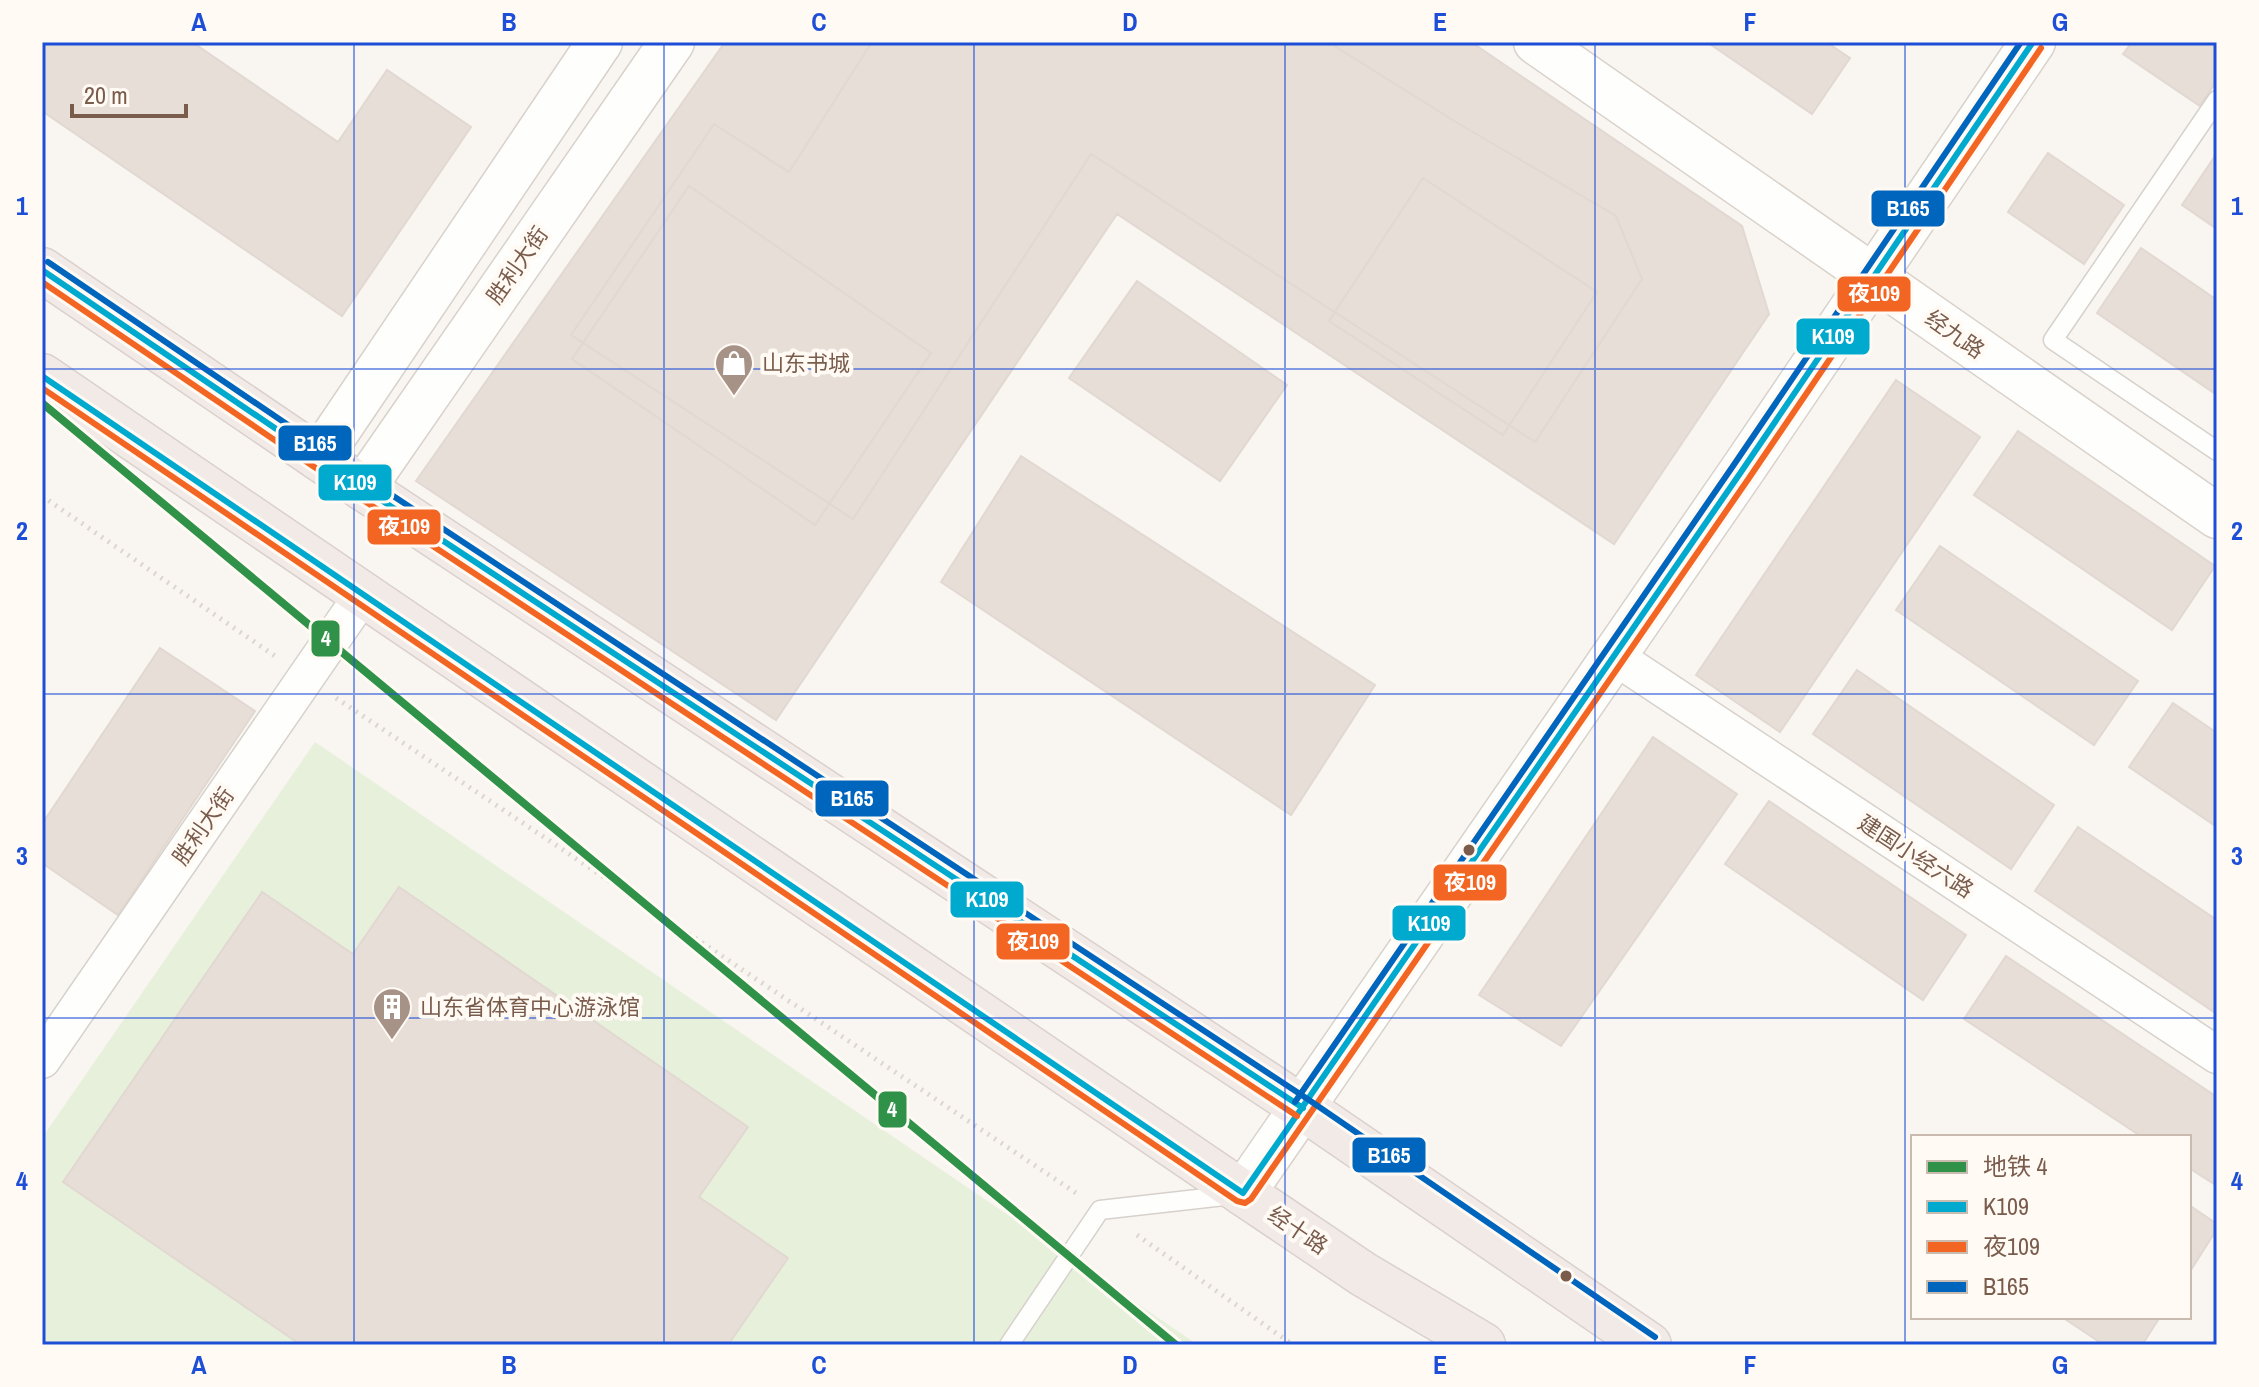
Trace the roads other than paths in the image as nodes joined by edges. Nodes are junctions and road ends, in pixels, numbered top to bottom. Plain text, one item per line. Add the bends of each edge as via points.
1 (600, 42) edge
2 (672, 42) edge
3 (1536, 42) edge
4 (2033, 42) edge
5 (2217, 100) edge
6 (42, 270) edge
7 (1874, 278) junction
8 (42, 376) edge
9 (2217, 451) edge
10 (319, 458) junction
11 (363, 488) junction
12 (2217, 516) edge
13 (364, 593) junction
14 (1614, 656) junction
15 (2217, 1055) edge
16 (42, 1060) edge
17 (1303, 1108) junction
18 (1243, 1193) junction
19 (1363, 1274) junction
20 (1009, 1345) edge
21 (1443, 1345) edge
22 (1483, 1345) edge
23 (1649, 1345) edge

1 - 10 street
2 - 11 street, 胜利大街
3 - 7 street, 经九路
4 - 7 street
5 - 9 lane via 2053,340
6 - 10 highway
7 - 12 street, 经九路
7 - 14 street
8 - 13 highway, 经十路
10 - 11 highway
11 - 17 highway
13 - 16 street, 胜利大街
13 - 18 highway, 经十路
14 - 15 street, 建国小经六路
14 - 17 street
17 - 18 street
17 - 23 highway
18 - 19 highway, 经十路
18 - 20 lane via 1100,1210
19 - 21 street, 经十路
19 - 22 highway, 经十路

